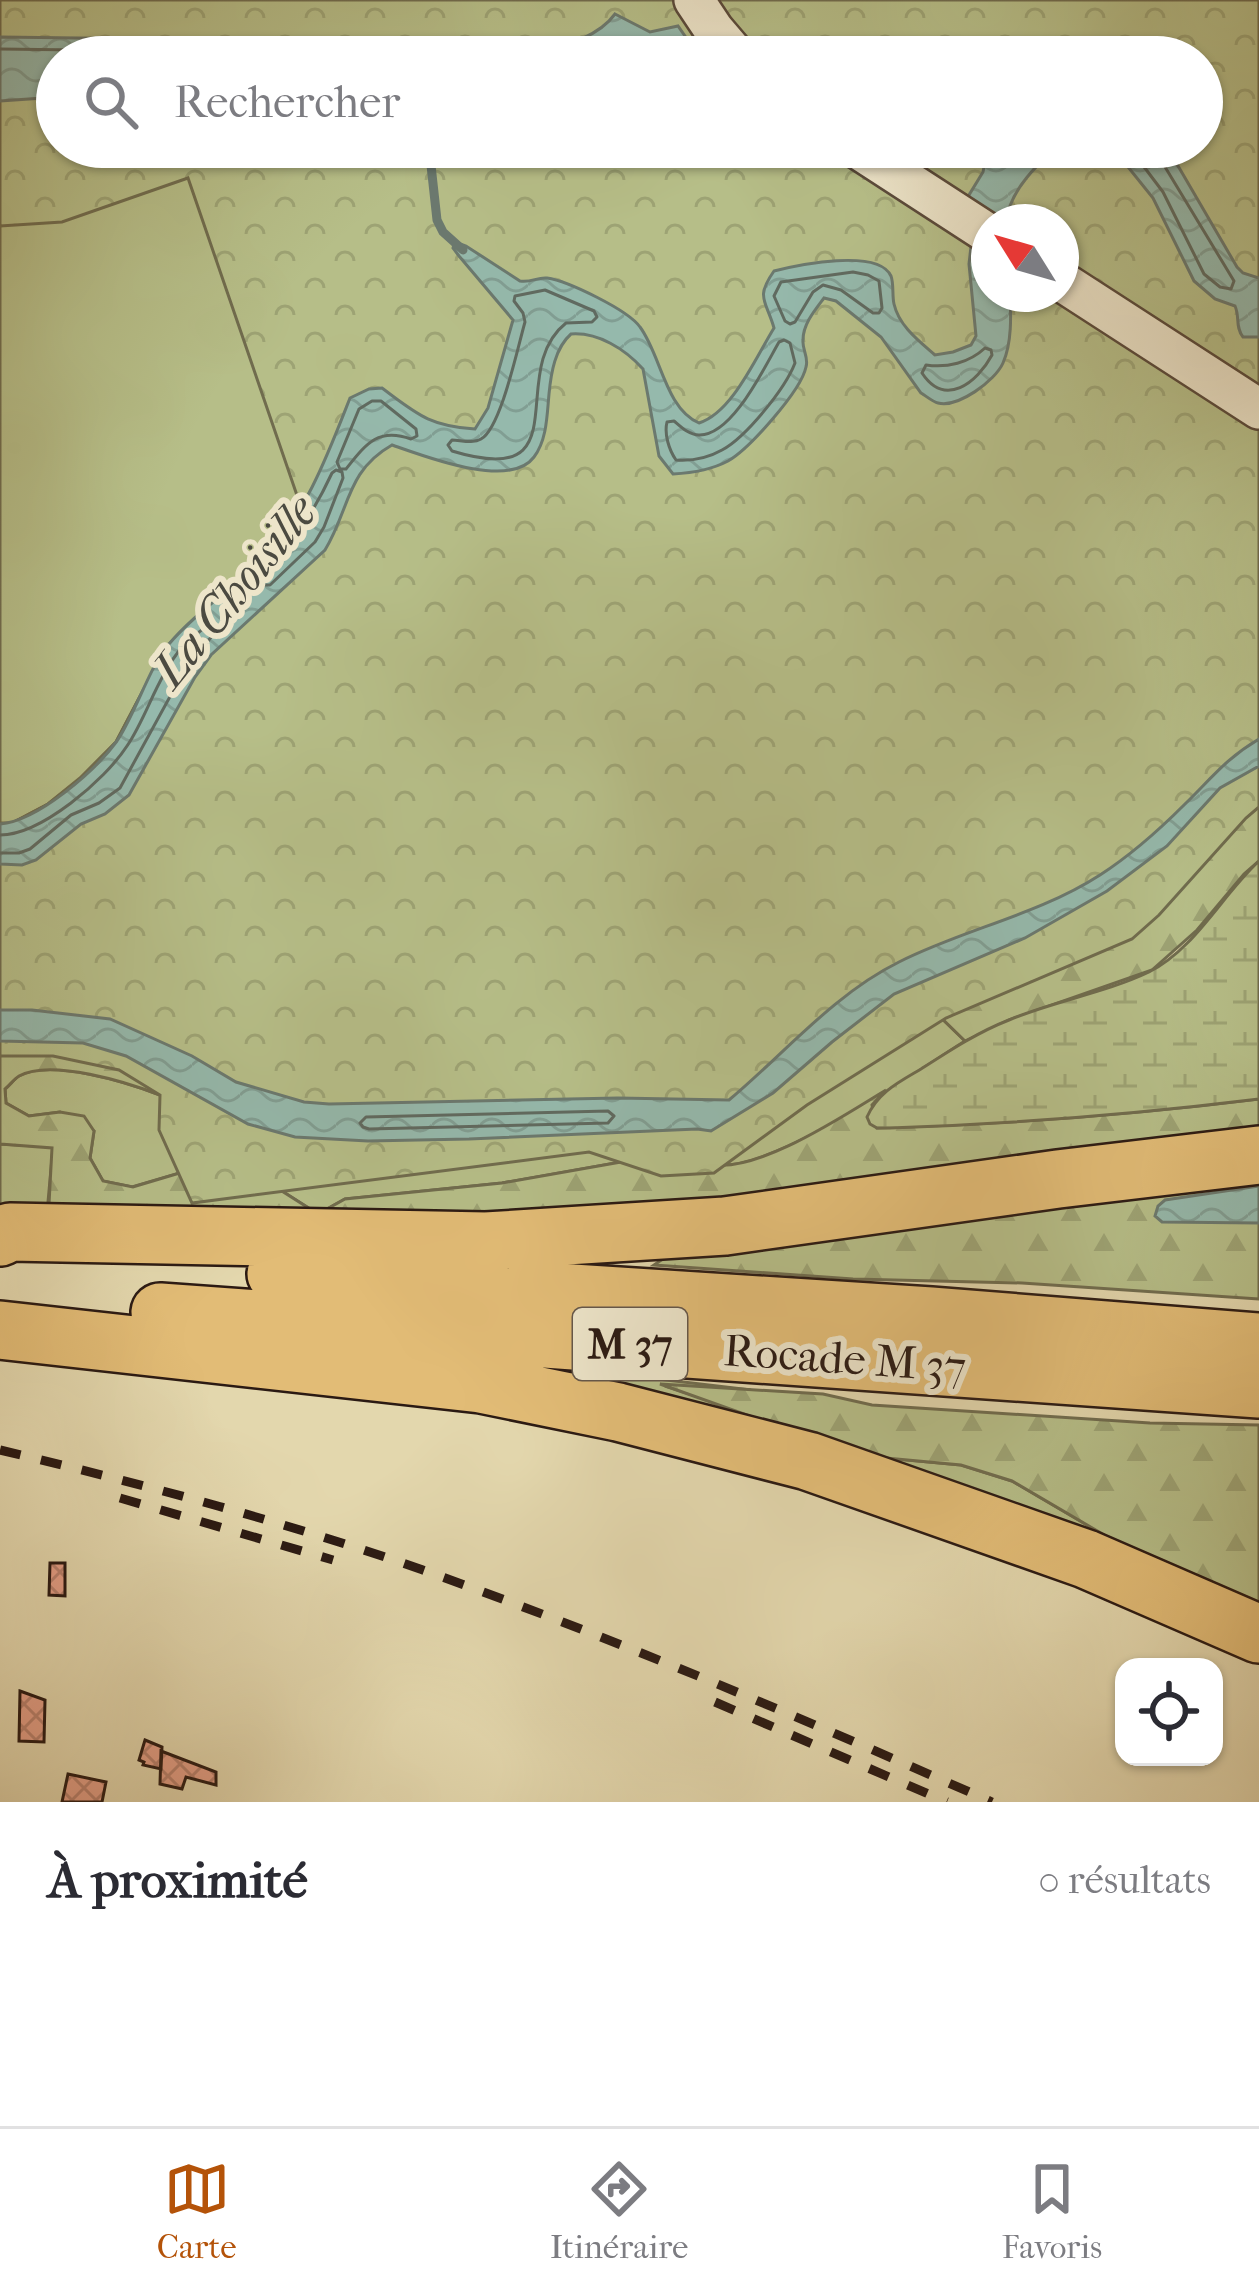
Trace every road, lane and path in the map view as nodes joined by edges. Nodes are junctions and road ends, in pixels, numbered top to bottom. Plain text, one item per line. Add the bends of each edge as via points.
1 (887, 168) edge
2 (971, 223) edge
3 (1079, 293) edge
4 (1259, 409) edge
5 (1259, 1155) edge
6 (0, 1237) edge
7 (0, 1256) edge
8 (0, 1303) edge
9 (0, 1330) edge
10 (1259, 1342) edge
11 (1259, 1389) edge
12 (1259, 1634) edge

1 - 2 street
3 - 4 street
5 - 6 highway via 725,1226 486,1241
7 - 10 highway, Rocade M 37 / M 37
8 - 11 highway, Rocade M 37 / M 37
9 - 12 highway via 481,1384 618,1412 808,1461 1086,1559

